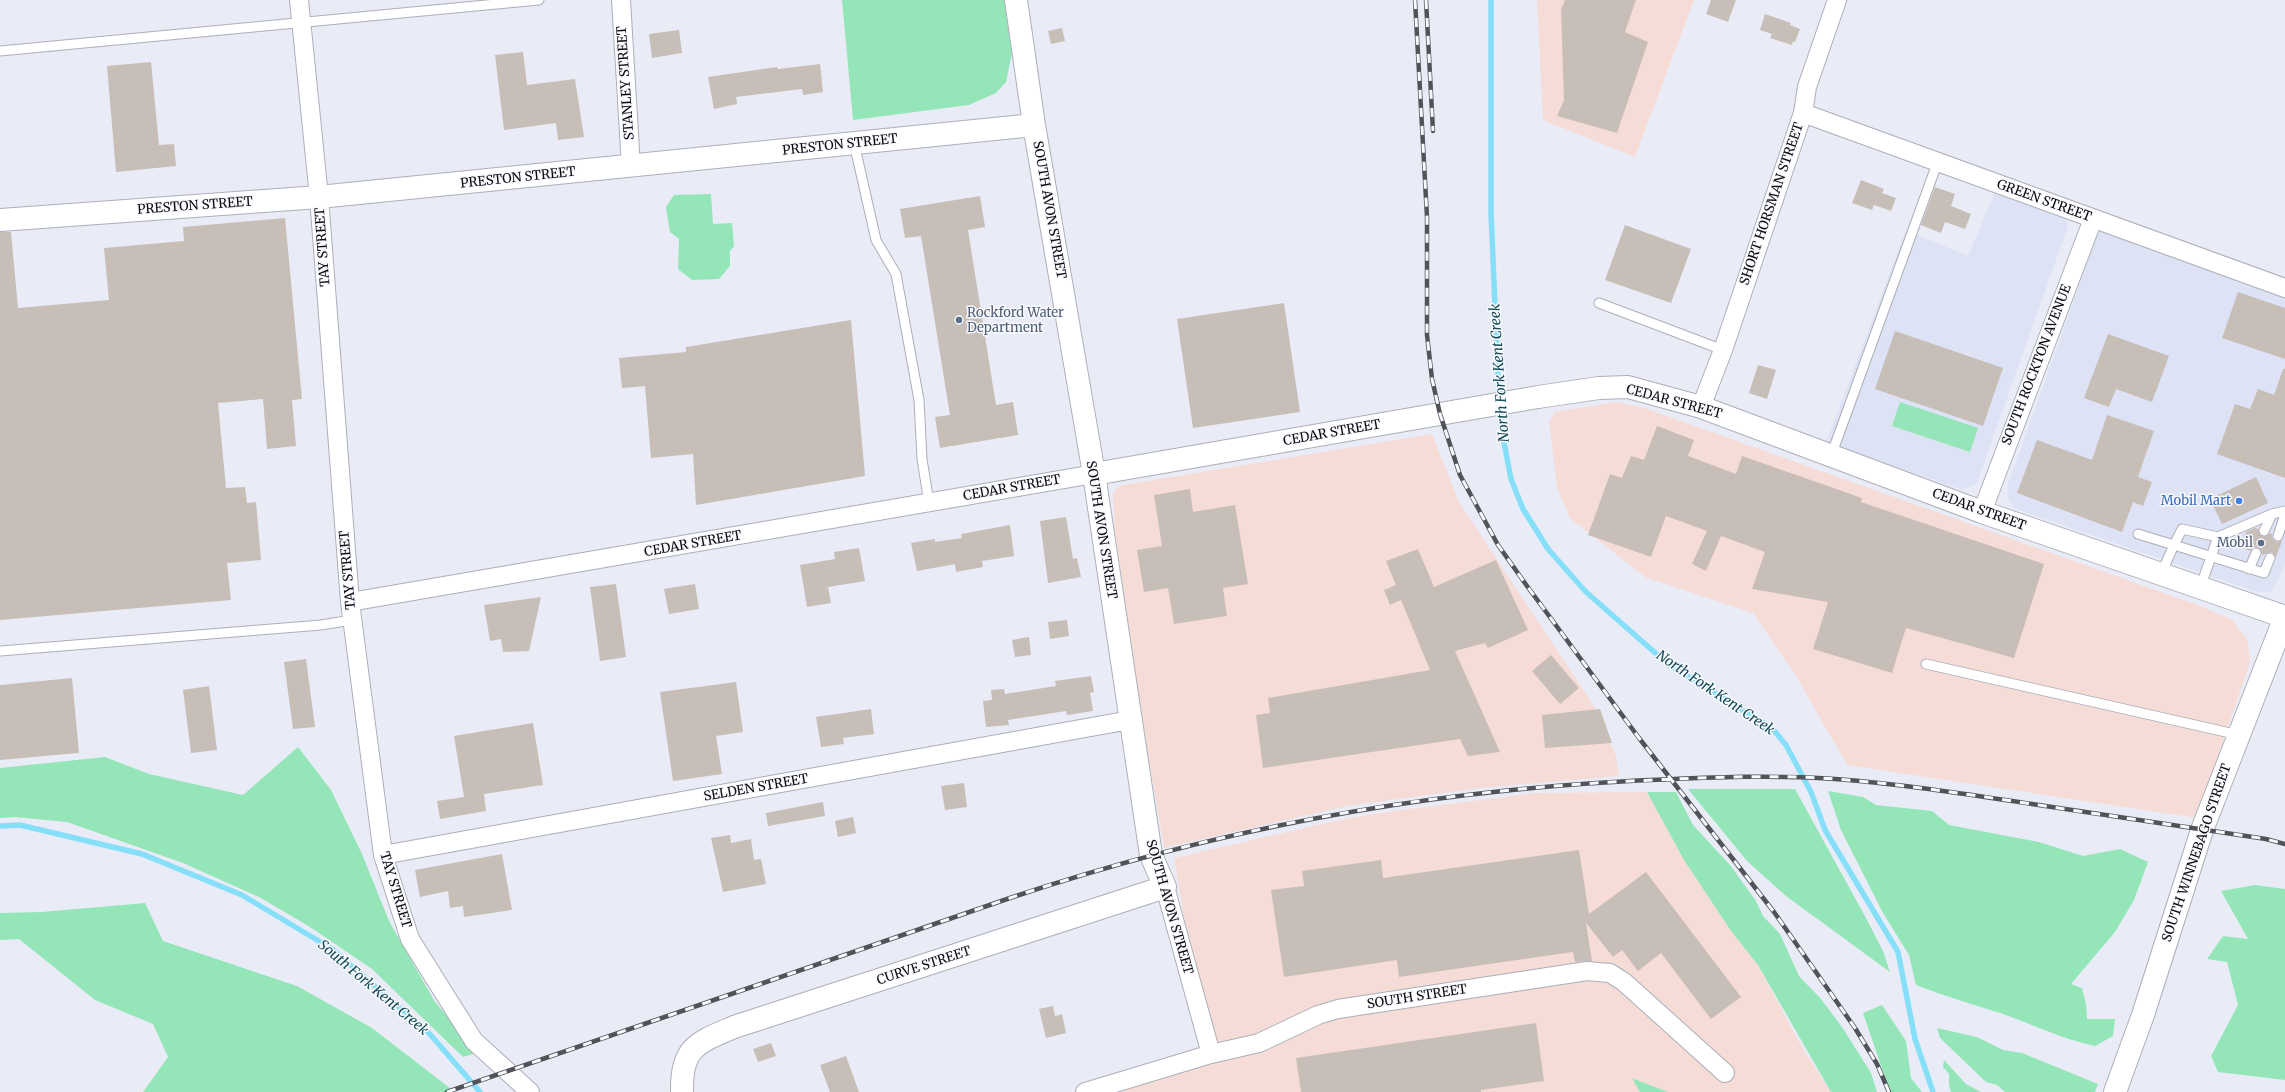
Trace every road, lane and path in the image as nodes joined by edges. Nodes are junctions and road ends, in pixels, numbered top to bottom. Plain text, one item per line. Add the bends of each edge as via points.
1 (299, 0) edge
2 (539, 0) edge
3 (621, 0) edge
4 (1016, 0) edge
5 (1837, 0) edge
6 (301, 23) junction
7 (0, 51) edge
8 (1804, 113) junction
9 (1034, 125) junction
10 (854, 143) junction
11 (1938, 161) junction
12 (632, 167) junction
13 (319, 197) junction
14 (2093, 218) junction
15 (0, 220) edge
16 (2285, 288) edge
17 (1599, 303) dead end
18 (1723, 350) junction
19 (1701, 407) junction
20 (1831, 456) junction
21 (1094, 474) junction
22 (930, 503) junction
23 (1982, 512) junction
24 (2285, 512) edge
25 (2272, 514) junction
26 (2264, 531) dead end
27 (2138, 534) dead end
28 (2278, 536) dead end
29 (2218, 537) junction
30 (2174, 545) junction
31 (2256, 553) dead end
32 (2210, 558) junction
33 (2270, 558) dead end
34 (2249, 569) junction
35 (2161, 574) junction
36 (2200, 588) junction
37 (350, 602) junction
38 (2285, 617) edge
39 (352, 620) junction
40 (0, 651) edge
41 (1926, 664) dead end
42 (1130, 720) junction
43 (2239, 735) junction
44 (383, 855) junction
45 (1165, 887) junction
46 (1211, 1054) junction
47 (1725, 1073) dead end
48 (530, 1092) edge
49 (682, 1092) edge
50 (1085, 1092) edge
51 (2115, 1092) edge

1 - 6 street, TAY STREET
2 - 6 lane
3 - 12 street, STANLEY STREET
4 - 9 street, SOUTH AVON STREET
5 - 8 street, SHORT HORSMAN STREET via 1807,87
6 - 7 lane
6 - 13 street, TAY STREET
8 - 11 street, GREEN STREET
8 - 18 street, SHORT HORSMAN STREET
9 - 10 street, PRESTON STREET
9 - 21 street, SOUTH AVON STREET
10 - 12 street, PRESTON STREET
10 - 22 lane via 876,240 896,274 919,400 922,458
11 - 14 street, GREEN STREET
11 - 20 lane
12 - 13 street, PRESTON STREET
13 - 15 street, PRESTON STREET
13 - 37 street, TAY STREET
14 - 16 street, GREEN STREET
14 - 23 street, SOUTH ROCKTON AVENUE
17 - 18 lane
18 - 19 street, SHORT HORSMAN STREET
19 - 20 street, CEDAR STREET
19 - 21 street, CEDAR STREET via 1628,387 1599,388
20 - 23 street, CEDAR STREET
21 - 22 street, CEDAR STREET
21 - 42 street, SOUTH AVON STREET
22 - 37 street, CEDAR STREET
23 - 35 street, CEDAR STREET
24 - 25 lane
24 - 28 lane
25 - 26 lane
25 - 29 lane
27 - 30 lane
29 - 30 lane via 2182,529
29 - 32 lane
30 - 32 lane
30 - 35 lane
31 - 34 lane
32 - 34 lane
32 - 36 lane
33 - 34 lane via 2264,573
35 - 36 street, CEDAR STREET
36 - 38 street, CEDAR STREET
37 - 39 street, TAY STREET
38 - 43 street, SOUTH WINNEBAGO STREET
39 - 40 lane via 321,625
39 - 44 street, TAY STREET
41 - 43 lane
42 - 44 street, SELDEN STREET
42 - 45 street, SOUTH AVON STREET via 1151,855
43 - 51 street, SOUTH WINNEBAGO STREET via 2202,830 2143,1015
44 - 48 street, TAY STREET via 410,939 474,1041
45 - 46 street, SOUTH AVON STREET
45 - 49 street, CURVE STREET via 734,1027 711,1037 688,1053 683,1064
46 - 47 street, SOUTH STREET via 1259,1043 1304,1021 1338,1009 1587,971 1610,973 1624,982
46 - 50 street, SOUTH STREET

